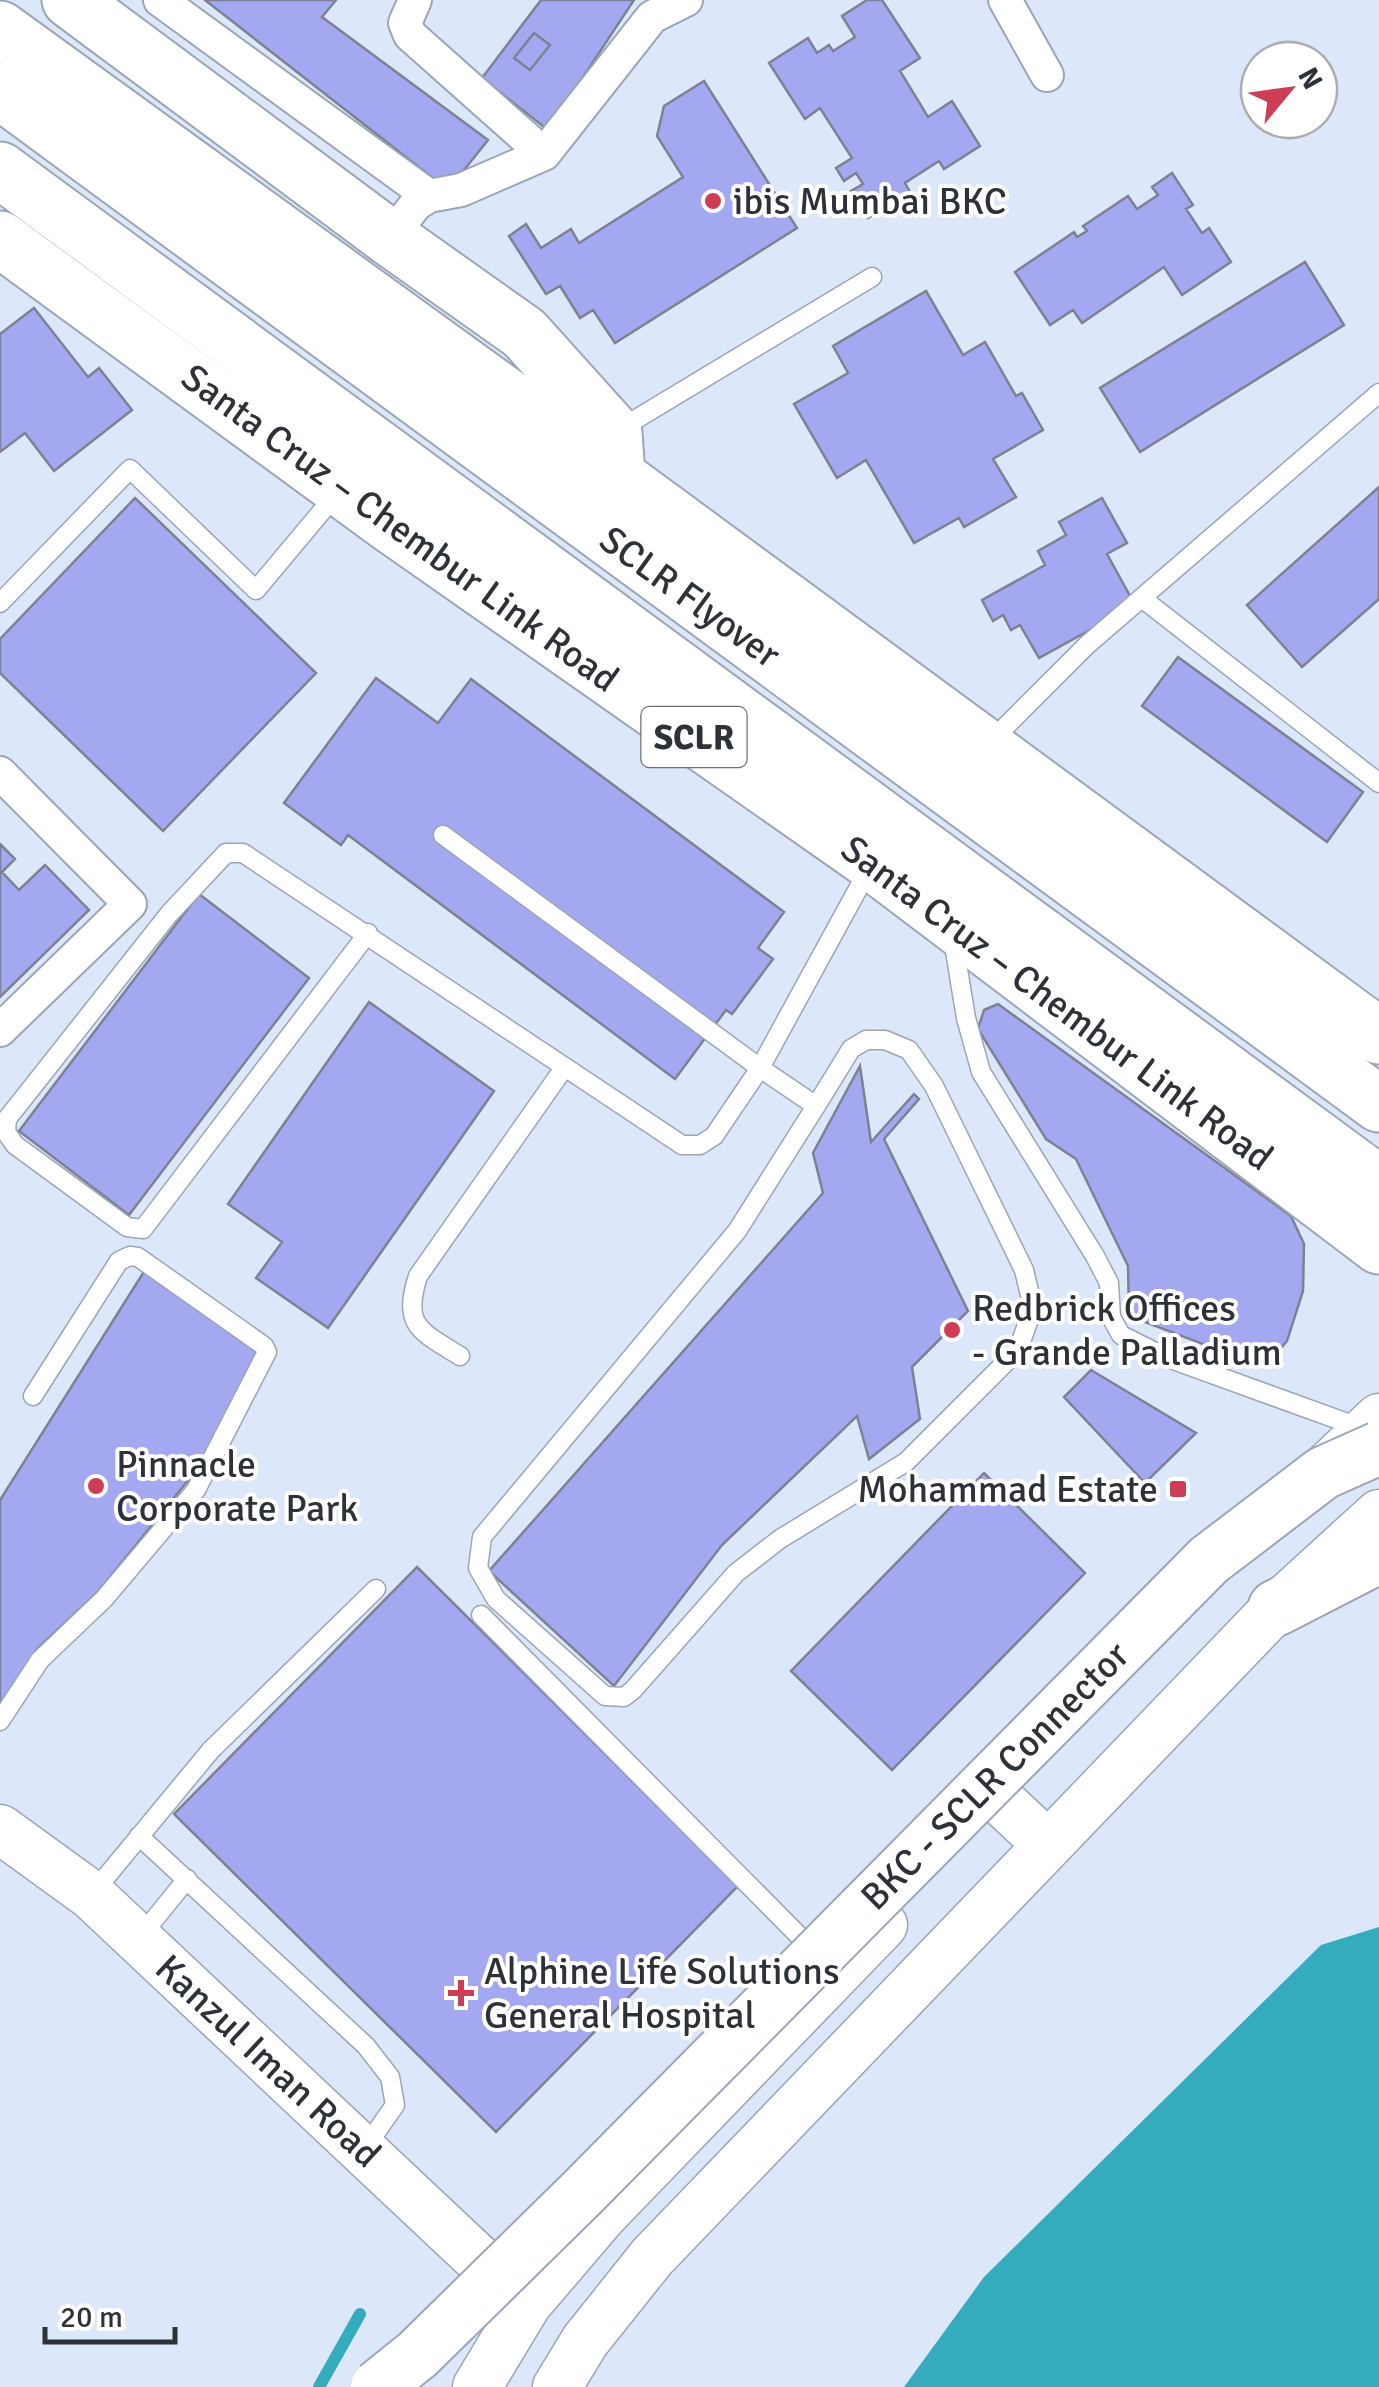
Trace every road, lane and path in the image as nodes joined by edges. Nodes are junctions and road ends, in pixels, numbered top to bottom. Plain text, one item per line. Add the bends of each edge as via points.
1 (70, 0) edge
2 (415, 0) edge
3 (686, 0) edge
4 (1005, 0) edge
5 (653, 8) edge
6 (148, 14) edge
7 (0, 29) edge
8 (1047, 75) dead end
9 (0, 91) edge
10 (544, 154) junction
11 (0, 170) edge
12 (428, 196) junction
13 (0, 238) edge
14 (390, 238) junction
15 (872, 277) dead end
16 (1379, 392) edge
17 (615, 454) junction
18 (342, 488) junction
19 (1144, 599) junction
20 (0, 604) edge
21 (984, 747) junction
22 (0, 773) edge
23 (1379, 783) edge
24 (443, 835) dead end
25 (872, 862) junction
26 (952, 920) junction
27 (368, 933) junction
28 (0, 1030) edge
29 (1379, 1036) edge
30 (564, 1068) junction
31 (760, 1068) junction
32 (1379, 1104) edge
33 (816, 1106) junction
34 (1379, 1184) edge
35 (1379, 1246) edge
36 (460, 1356) dead end
37 (33, 1396) dead end
38 (1374, 1432) edge
39 (1379, 1514) edge
40 (1379, 1556) edge
41 (376, 1589) dead end
42 (1276, 1608) junction
43 (480, 1615) dead end
44 (0, 1720) edge
45 (1002, 1802) junction
46 (0, 1830) edge
47 (140, 1836) junction
48 (1048, 1845) junction
49 (186, 1879) junction
50 (91, 1895) junction
51 (139, 1939) junction
52 (836, 1974) junction
53 (363, 2150) junction
54 (526, 2304) junction
55 (377, 2387) edge
56 (477, 2387) edge
57 (557, 2387) edge

1 - 6 highway
2 - 10 street via 404,22 410,35
3 - 5 street
4 - 8 street
5 - 10 street
6 - 12 street
6 - 14 highway
7 - 17 highway
9 - 32 highway, SCLR Flyover
10 - 12 street via 461,190
11 - 34 highway
12 - 14 street
13 - 18 highway, Santa Cruz – Chembur Link Road / SCLR
14 - 17 highway via 524,333
15 - 17 lane
16 - 19 lane
17 - 21 highway
18 - 20 lane via 256,590 130,469
18 - 25 highway, Santa Cruz – Chembur Link Road / SCLR
19 - 21 lane
19 - 23 lane
21 - 29 highway
22 - 28 street via 130,904
24 - 31 lane
25 - 26 highway, Santa Cruz – Chembur Link Road / SCLR
25 - 31 lane
26 - 35 highway, Santa Cruz – Chembur Link Road / SCLR
26 - 38 lane via 959,984 981,1072 1095,1256 1121,1335
27 - 27 lane via 244,853 226,853 18,1104 6,1132 127,1227 143,1229
27 - 30 lane
30 - 31 lane via 682,1145 714,1136
30 - 36 lane via 418,1276 409,1304 417,1330
31 - 33 lane
33 - 33 lane via 738,1231 482,1537 478,1568 496,1599 606,1696 633,1690 736,1573 906,1462 1018,1350 1034,1308 1024,1270 934,1086 909,1050 866,1040 851,1050
37 - 44 lane via 120,1261 130,1256 266,1352 196,1490 104,1599 40,1660
38 - 45 main road
38 - 55 main road, BKC - SCLR Connector, bridge via 1210,1560 581,2194
39 - 42 main road
40 - 42 highway
41 - 47 lane via 211,1750
42 - 48 main road
43 - 52 lane
45 - 48 main road
45 - 52 main road
46 - 50 main road, Kanzul Iman Road
47 - 49 lane
47 - 50 lane
48 - 57 main road via 652,2258
49 - 51 lane
49 - 53 lane via 366,2046 390,2077 395,2105
50 - 51 main road, Kanzul Iman Road
51 - 53 main road, Kanzul Iman Road
52 - 54 main road
53 - 54 main road, Kanzul Iman Road
54 - 56 main road

